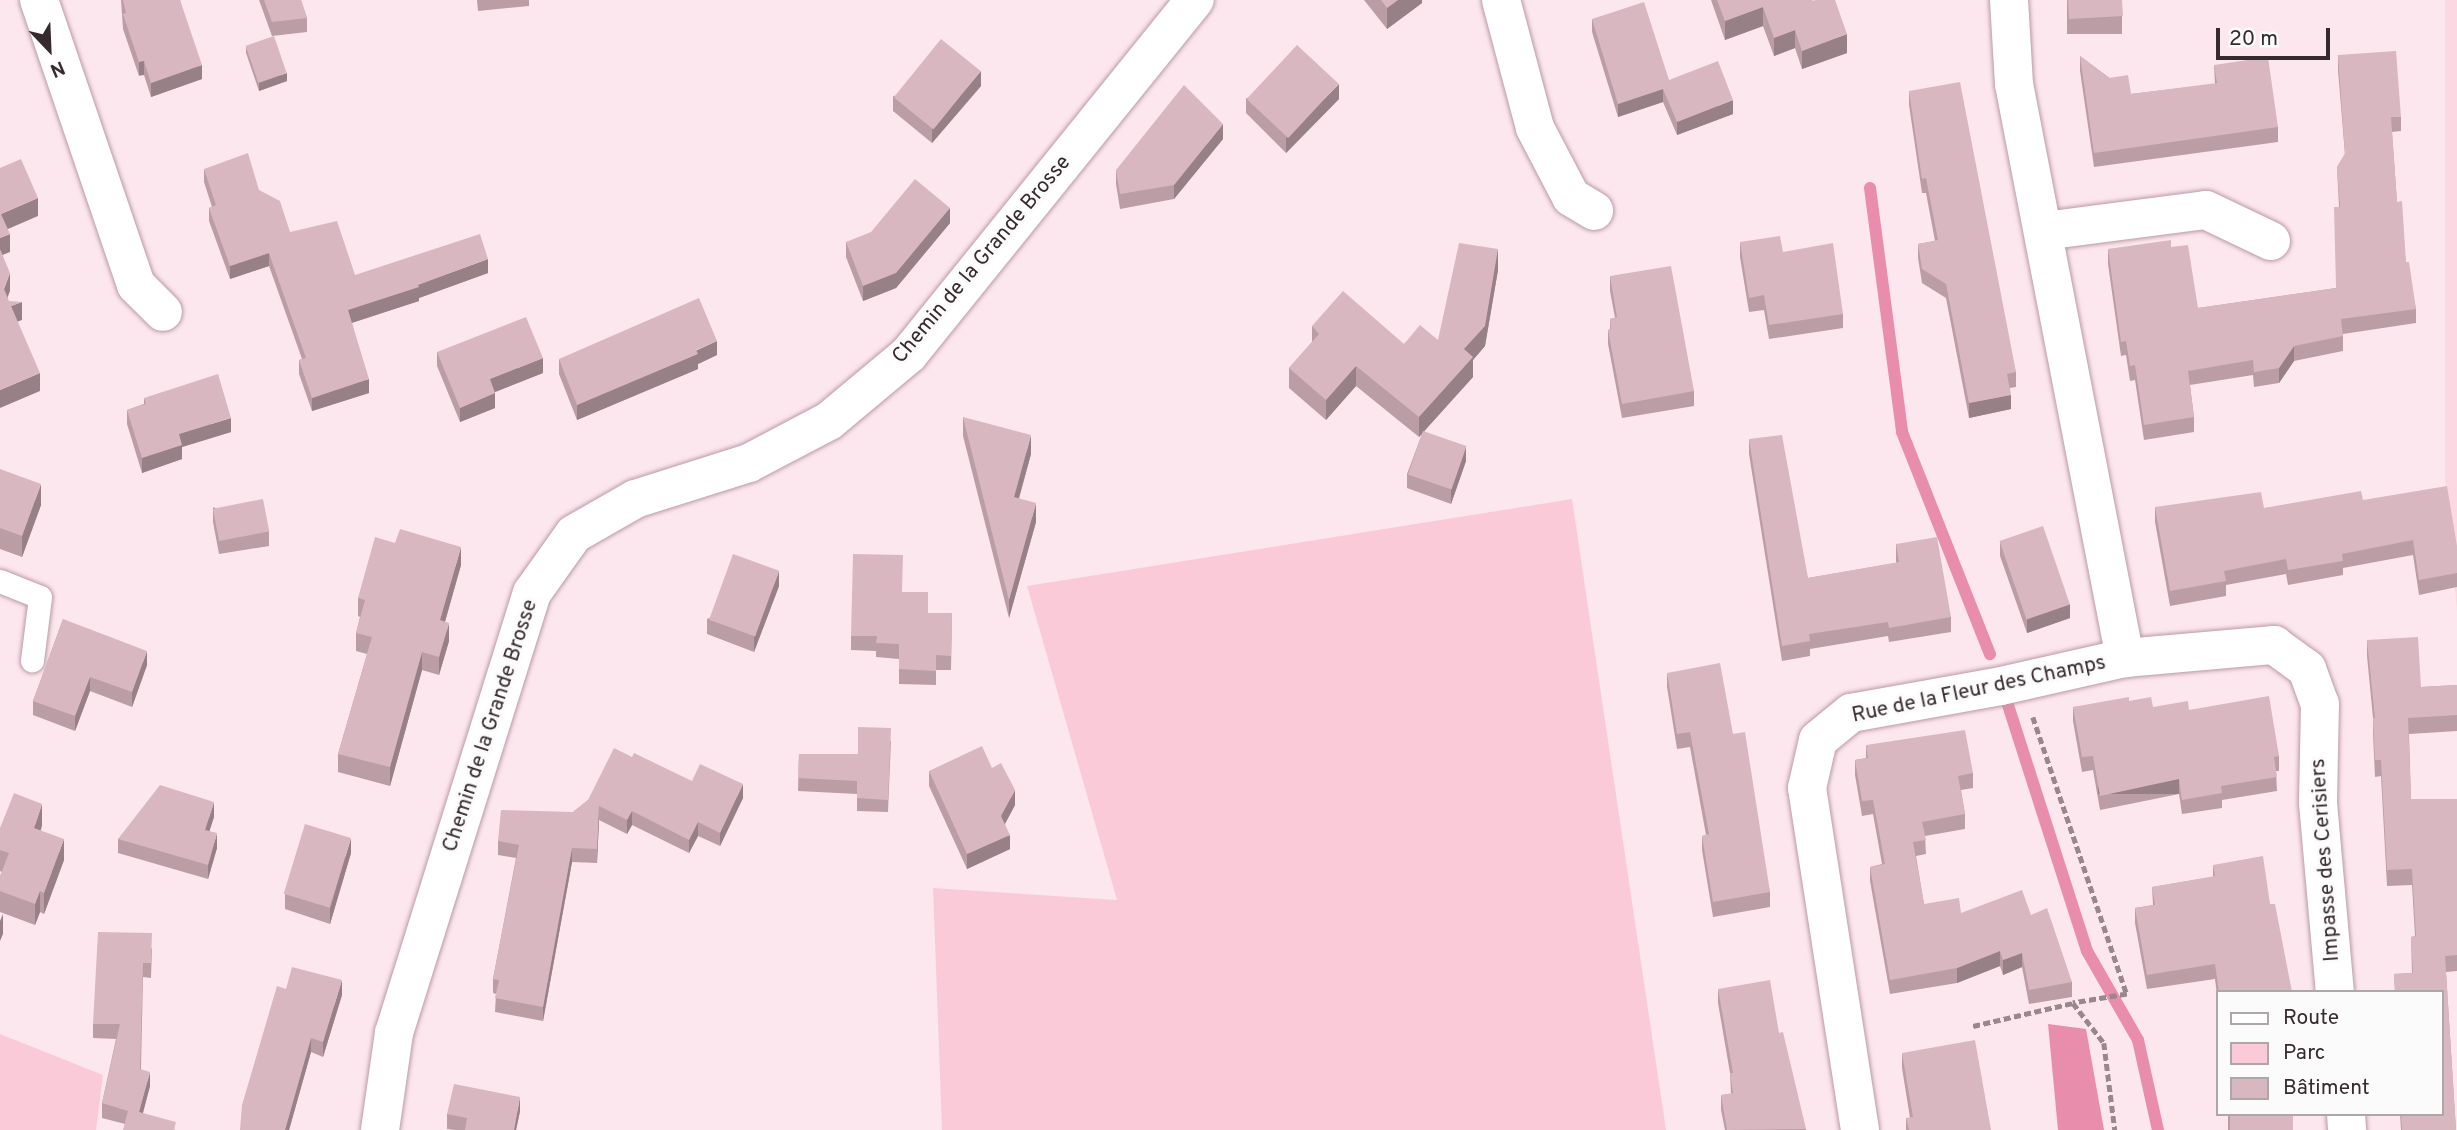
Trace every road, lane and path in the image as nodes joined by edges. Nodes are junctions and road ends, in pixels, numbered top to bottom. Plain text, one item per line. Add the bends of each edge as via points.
1 (38, 0) edge
2 (1195, 0) edge
3 (1501, 0) edge
4 (2010, 0) edge
5 (1594, 211) dead end
6 (2044, 231) junction
7 (2271, 241) dead end
8 (163, 312) dead end
9 (0, 581) edge
10 (2125, 658) junction
11 (32, 660) dead end
12 (2026, 680) junction
13 (2335, 990) edge
14 (2073, 1003) junction
15 (1972, 1026) dead end
16 (380, 1130) edge
17 (1860, 1130) edge
18 (2115, 1130) edge

1 - 8 street via 136,285
2 - 16 street, Chemin de la Grande Brosse via 909,354 829,421 749,463 635,499 574,534 532,593 394,1033
3 - 5 street via 1535,128 1571,197
4 - 6 street, Rue de la Fleur des Champs via 2014,84
6 - 7 street via 2206,210
6 - 10 street, Rue de la Fleur des Champs
9 - 11 lane via 40,597
10 - 12 street, Rue de la Fleur des Champs
10 - 13 street, Impasse des Cerisiers via 2274,645 2307,669 2319,704 2318,803
12 - 14 path via 2031,712 2127,994
12 - 17 street, Rue de la Fleur des Champs via 1851,713 1818,740 1807,788
14 - 15 path
14 - 18 path via 2104,1043

